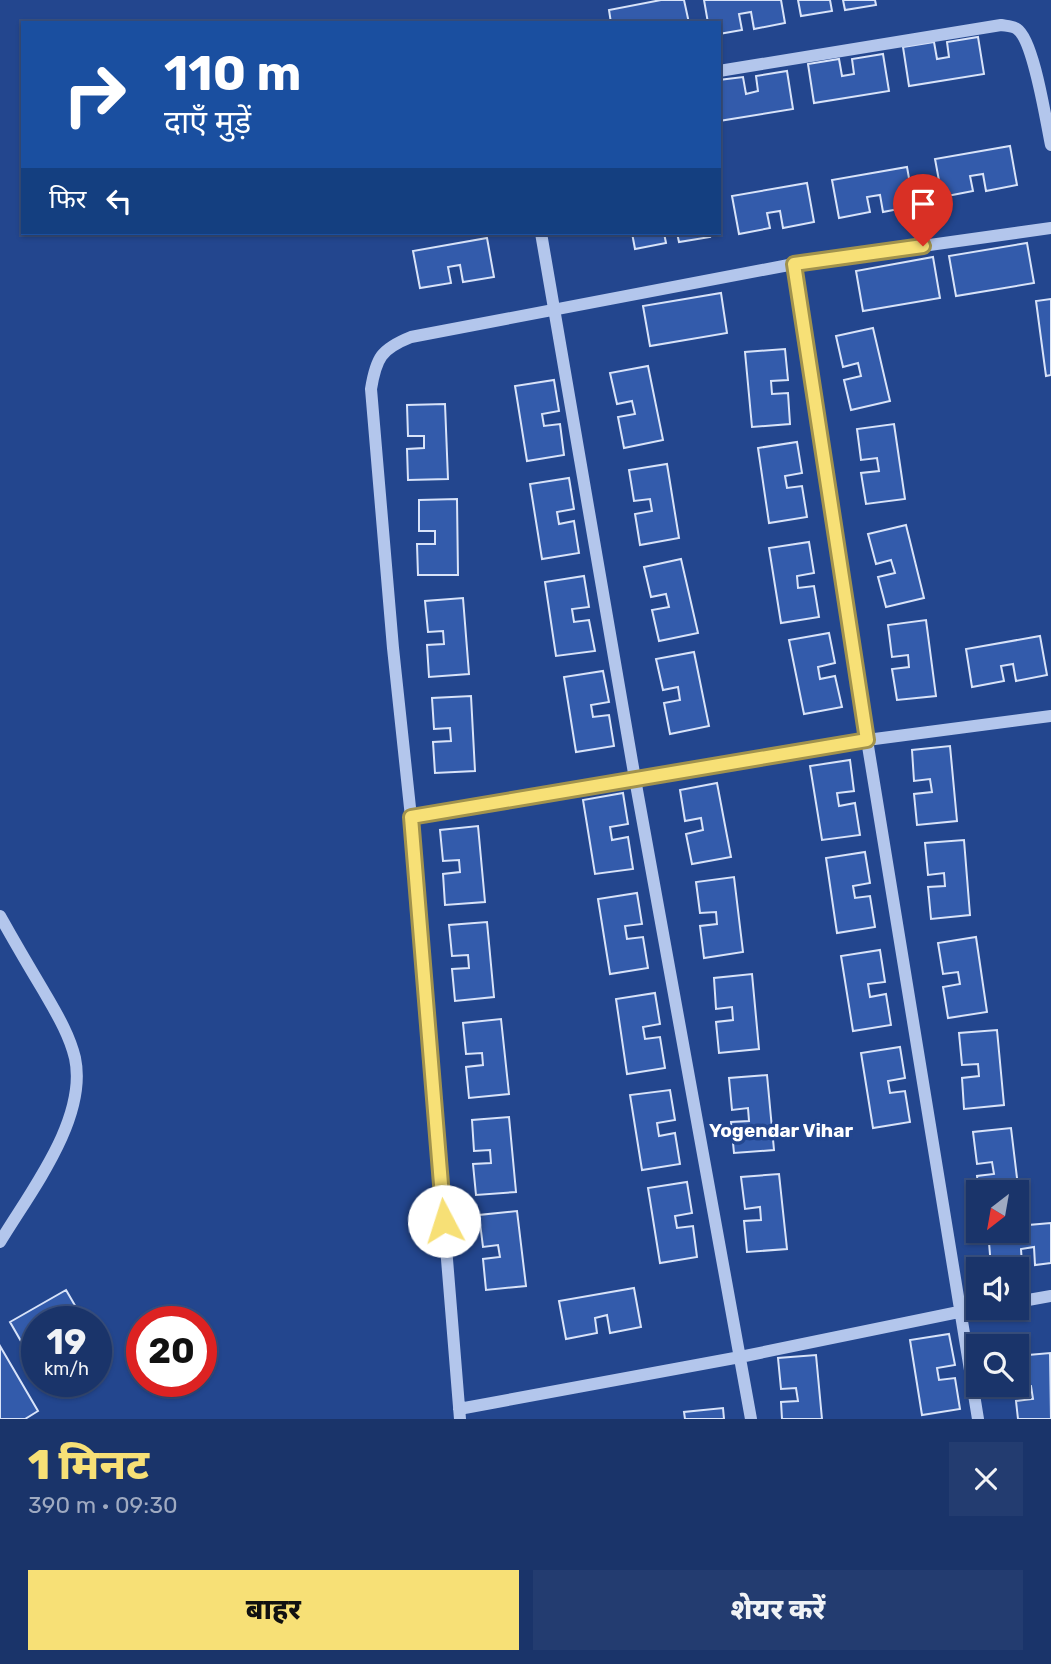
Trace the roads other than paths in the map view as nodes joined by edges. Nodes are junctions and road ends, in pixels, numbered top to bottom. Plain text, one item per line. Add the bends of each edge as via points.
1 (721, 71) edge
2 (1051, 145) edge
3 (1051, 228) edge
4 (541, 235) edge
5 (794, 264) junction
6 (556, 311) junction
7 (1051, 716) edge
8 (867, 740) junction
9 (635, 779) junction
10 (411, 817) junction
11 (0, 916) edge
12 (0, 1242) edge
13 (1051, 1296) edge
14 (1029, 1300) edge
15 (966, 1310) edge
16 (959, 1311) junction
17 (740, 1357) junction
18 (459, 1414) edge
19 (751, 1419) edge
20 (978, 1419) edge

1 - 2 lane via 1001,25 1016,28 1031,55
3 - 5 lane
4 - 6 lane
5 - 6 lane
5 - 8 lane
6 - 9 lane
6 - 10 lane via 411,337 381,354 374,370 372,402
7 - 8 lane
8 - 9 lane
8 - 16 lane
9 - 10 lane
9 - 17 lane
10 - 18 lane
11 - 12 lane via 62,1024 75,1058 77,1084 53,1155
13 - 14 lane
15 - 16 lane
16 - 17 lane
16 - 20 lane
17 - 18 lane
17 - 19 lane

